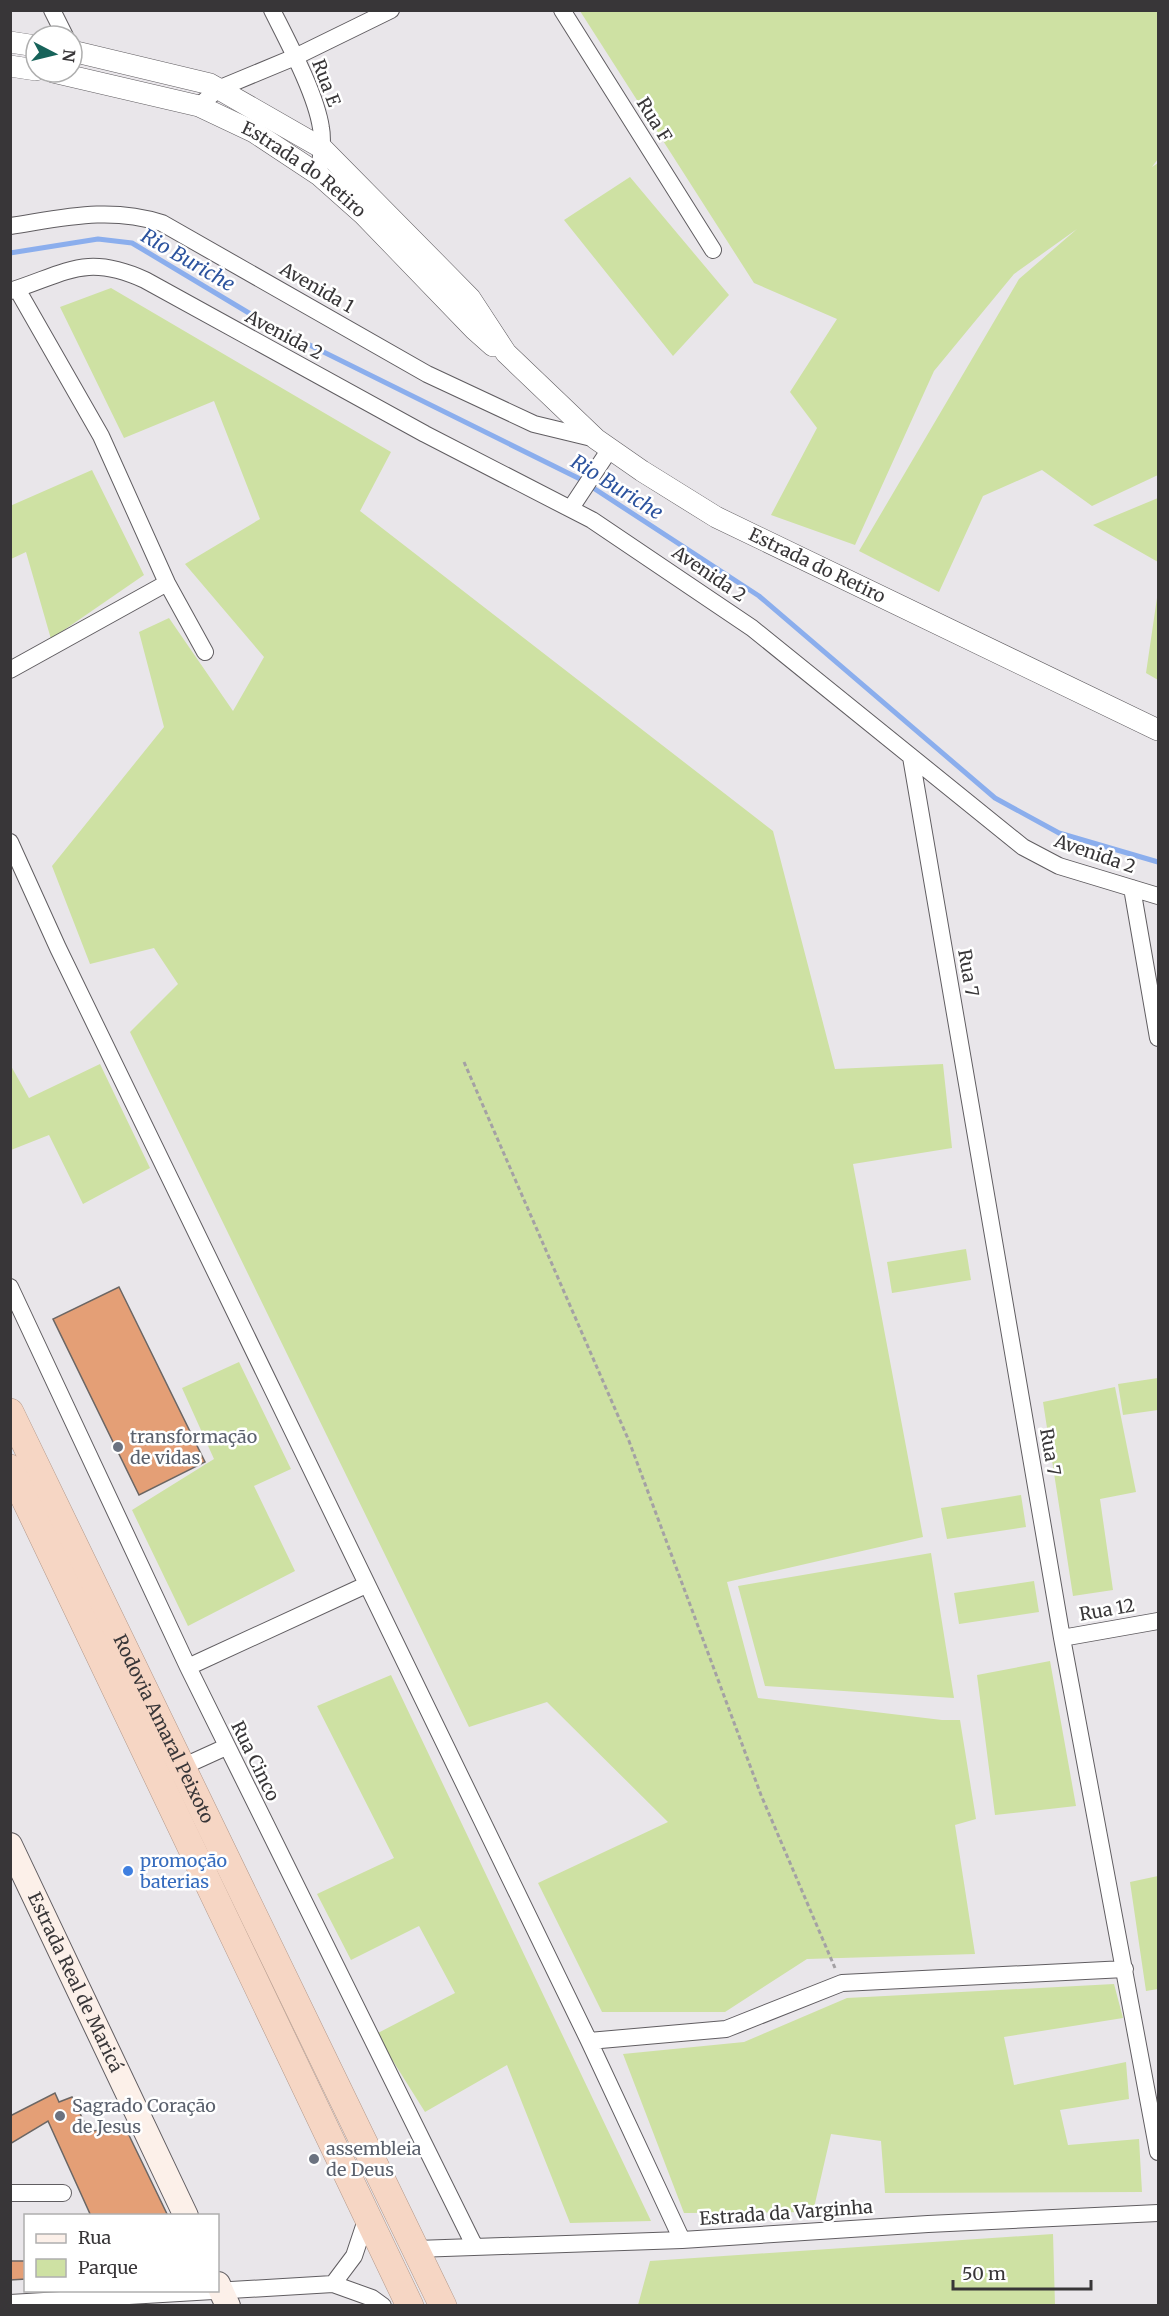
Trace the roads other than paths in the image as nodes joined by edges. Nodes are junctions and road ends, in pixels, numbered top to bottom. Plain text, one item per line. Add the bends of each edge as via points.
1 (52, 10) edge
2 (272, 10) edge
3 (391, 10) edge
4 (562, 10) edge
5 (59, 24) edge
6 (295, 57) junction
7 (84, 64) edge
8 (84, 66) edge
9 (218, 88) junction
10 (199, 106) junction
11 (322, 148) junction
12 (319, 175) junction
13 (10, 226) edge
14 (713, 250) dead end
15 (14, 290) edge
16 (506, 353) junction
17 (603, 444) junction
18 (571, 508) junction
19 (167, 583) junction
20 (205, 652) dead end
21 (10, 670) edge
22 (1158, 730) edge
23 (911, 757) junction
24 (10, 842) edge
25 (1132, 888) junction
26 (1158, 896) edge
27 (1158, 1038) edge
28 (10, 1287) edge
29 (10, 1412) edge
30 (10, 1468) edge
31 (366, 1585) junction
32 (1158, 1621) edge
33 (1062, 1638) junction
34 (188, 1667) junction
35 (226, 1747) junction
36 (182, 1767) junction
37 (10, 1845) edge
38 (1125, 1969) junction
39 (589, 2041) junction
40 (1158, 2152) edge
41 (10, 2193) edge
42 (63, 2193) dead end
43 (1158, 2213) edge
44 (185, 2214) edge
45 (368, 2214) junction
46 (682, 2240) junction
47 (475, 2247) junction
48 (416, 2249) junction
49 (333, 2284) junction
50 (222, 2294) edge
51 (17, 2303) edge
52 (383, 2306) edge
53 (410, 2306) edge
54 (443, 2306) edge

1 - 5 street
2 - 6 street, Rua E
3 - 6 street
4 - 14 street, Rua F
6 - 9 street
6 - 11 street, Rua E via 318,115
7 - 9 street, Estrada do Retiro
8 - 10 street, Estrada do Retiro
9 - 10 street
9 - 11 street, Estrada do Retiro
10 - 12 street, Estrada do Retiro via 254,132
11 - 12 street, Rua E
11 - 16 street, Estrada do Retiro via 470,298
12 - 16 street, Estrada do Retiro via 405,255 475,330
13 - 17 street, Avenida 1 via 103,213 136,215 162,224 469,395 534,424
15 - 18 street, Avenida 2 via 81,267 120,269
15 - 19 street via 101,436
16 - 17 street, Estrada do Retiro
17 - 18 street via 594,473
17 - 22 street, Estrada do Retiro via 716,517
18 - 23 street, Avenida 2 via 752,628
19 - 20 street
19 - 21 street
23 - 25 street, Avenida 2 via 1023,848 1059,866
23 - 33 street, Rua 7
24 - 31 street
25 - 26 street, Avenida 2
25 - 27 street
28 - 34 street, Rua Cinco
29 - 36 highway, Rodovia Amaral Peixoto
30 - 45 highway, Rodovia Amaral Peixoto
31 - 34 street
31 - 39 street
32 - 33 street, Rua 12
33 - 38 street, Rua 7
34 - 35 street, Rua Cinco
35 - 36 street
35 - 47 street, Rua Cinco
36 - 48 highway, Rodovia Amaral Peixoto
37 - 44 main road, Estrada Real de Maricá
38 - 39 street via 842,1983 726,2029
38 - 40 street, Rua 7
39 - 46 street
41 - 42 street
43 - 46 street, Estrada da Varginha
45 - 49 street via 354,2256
45 - 53 highway, Rodovia Amaral Peixoto
46 - 47 street, Estrada da Varginha
47 - 48 street, Estrada da Varginha
48 - 54 highway, Rodovia Amaral Peixoto
49 - 50 street
49 - 52 street
50 - 51 street

